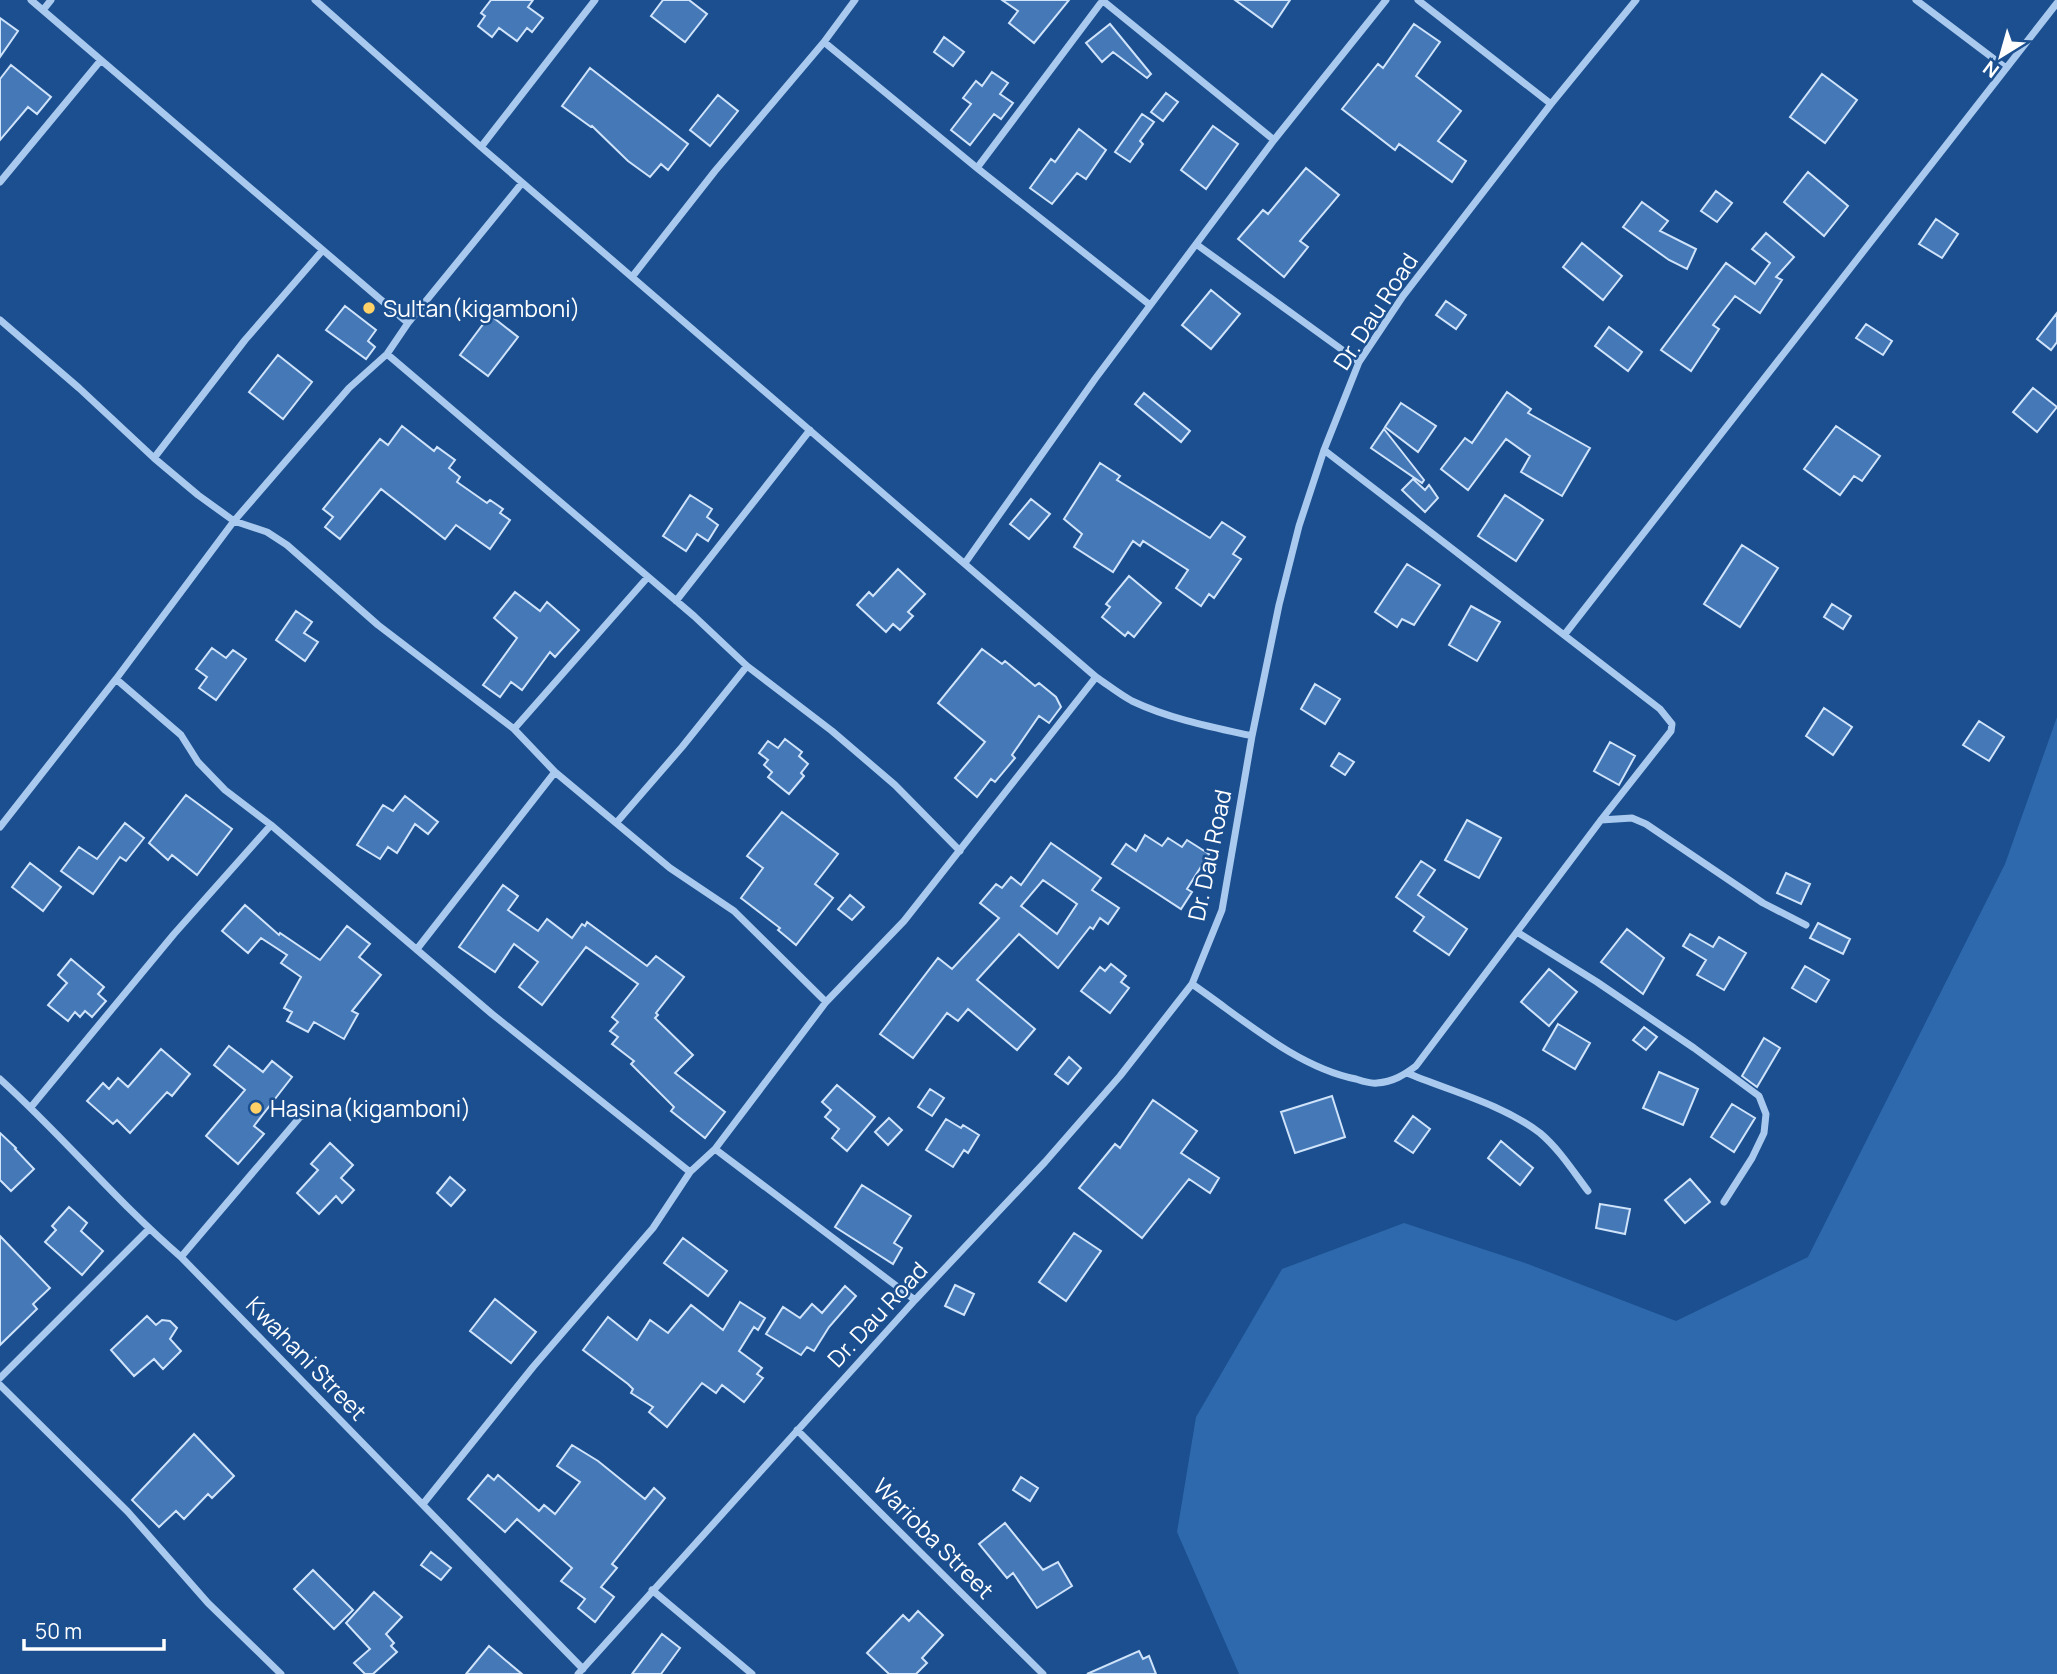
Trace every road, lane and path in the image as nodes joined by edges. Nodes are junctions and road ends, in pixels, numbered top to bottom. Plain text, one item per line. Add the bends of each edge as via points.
1 (31, 0) edge
2 (51, 0) edge
3 (596, 0) edge
4 (855, 0) edge
5 (1103, 0) edge
6 (1386, 0) edge
7 (1418, 0) edge
8 (1636, 0) edge
9 (1916, 0) edge
10 (320, 1) edge
11 (2057, 3) edge
12 (43, 10) junction
13 (824, 42) junction
14 (101, 60) junction
15 (2006, 68) junction
16 (1551, 104) junction
17 (1274, 141) junction
18 (481, 148) junction
19 (977, 167) junction
20 (0, 182) edge
21 (522, 183) junction
22 (1196, 244) junction
23 (321, 251) junction
24 (632, 277) junction
25 (1150, 304) junction
26 (0, 320) edge
27 (408, 323) junction
28 (387, 354) junction
29 (1359, 362) junction
30 (810, 430) junction
31 (1324, 450) junction
32 (154, 458) junction
33 (234, 521) junction
34 (965, 564) junction
35 (647, 578) junction
36 (676, 601) junction
37 (1564, 634) junction
38 (747, 666) junction
39 (1096, 677) junction
40 (116, 679) junction
41 (514, 729) junction
42 (1252, 736) junction
43 (555, 772) junction
44 (1601, 820) junction
45 (617, 822) junction
46 (271, 825) junction
47 (0, 827) edge
48 (960, 851) junction
49 (1806, 925) dead end
50 (1517, 932) junction
51 (416, 949) junction
52 (1192, 984) junction
53 (826, 1002) junction
54 (1407, 1073) junction
55 (0, 1079) edge
56 (31, 1107) junction
57 (314, 1110) dead end
58 (715, 1149) junction
59 (690, 1172) junction
60 (1588, 1191) dead end
61 (1724, 1202) dead end
62 (149, 1230) junction
63 (181, 1257) junction
64 (915, 1300) junction
65 (0, 1378) edge
66 (0, 1385) edge
67 (797, 1430) junction
68 (423, 1504) junction
69 (652, 1590) junction
70 (275, 1667) junction
71 (581, 1671) edge
72 (268, 1674) edge
73 (281, 1674) edge
74 (752, 1674) edge
75 (1043, 1674) edge

1 - 12 street
2 - 12 street
3 - 18 street
4 - 13 street
5 - 17 street
5 - 19 street
6 - 17 street
7 - 16 street
8 - 16 street, Dr. Dau Road
9 - 15 street
10 - 18 street
11 - 15 street
12 - 14 street
13 - 19 street
13 - 24 street
14 - 20 street
14 - 23 street
15 - 37 street
16 - 29 street, Dr. Dau Road via 1403,296
17 - 22 street
18 - 21 street
19 - 25 street
21 - 24 street
21 - 27 street
22 - 25 street
22 - 29 street
23 - 27 street
23 - 32 street
24 - 30 street
25 - 34 street
26 - 32 street
27 - 28 street
28 - 33 street via 349,388
28 - 35 street
29 - 31 street, Dr. Dau Road
30 - 34 street
30 - 36 street
31 - 37 street
31 - 42 street, Dr. Dau Road via 1282,592
32 - 33 street
33 - 40 street
33 - 41 street via 267,532 287,545 378,625
34 - 39 street
35 - 36 street
35 - 41 street
36 - 38 street
37 - 44 street via 1660,709 1672,724
38 - 45 street
38 - 48 street via 832,730
39 - 42 street via 1158,712
39 - 48 street
40 - 46 street via 181,735 198,762 225,790
40 - 47 street
41 - 43 street
42 - 52 street, Dr. Dau Road via 1222,910
43 - 45 street
43 - 51 street
44 - 49 street via 1632,818 1646,824 1763,902
44 - 50 street
45 - 53 street via 670,868 734,911
46 - 51 street
46 - 56 street
48 - 53 street via 904,921
50 - 54 street
50 - 61 street via 1598,982 1759,1096 1766,1114 1764,1133
51 - 59 street
52 - 54 street via 1317,1067 1376,1083
52 - 64 street, Dr. Dau Road via 1120,1076
53 - 58 street
54 - 60 street via 1489,1105 1539,1133
55 - 56 street, Kwahani Street
56 - 62 street, Kwahani Street
57 - 63 street via 300,1117
58 - 59 street
58 - 64 street
59 - 68 street via 653,1228
62 - 63 street, Kwahani Street
62 - 65 street
63 - 68 street, Kwahani Street
64 - 67 street, Dr. Dau Road
66 - 70 street
67 - 69 street, Dr. Dau Road
67 - 75 street, Warioba Street
68 - 71 street, Kwahani Street
69 - 71 street, Dr. Dau Road
69 - 74 street
70 - 72 street
70 - 73 street

